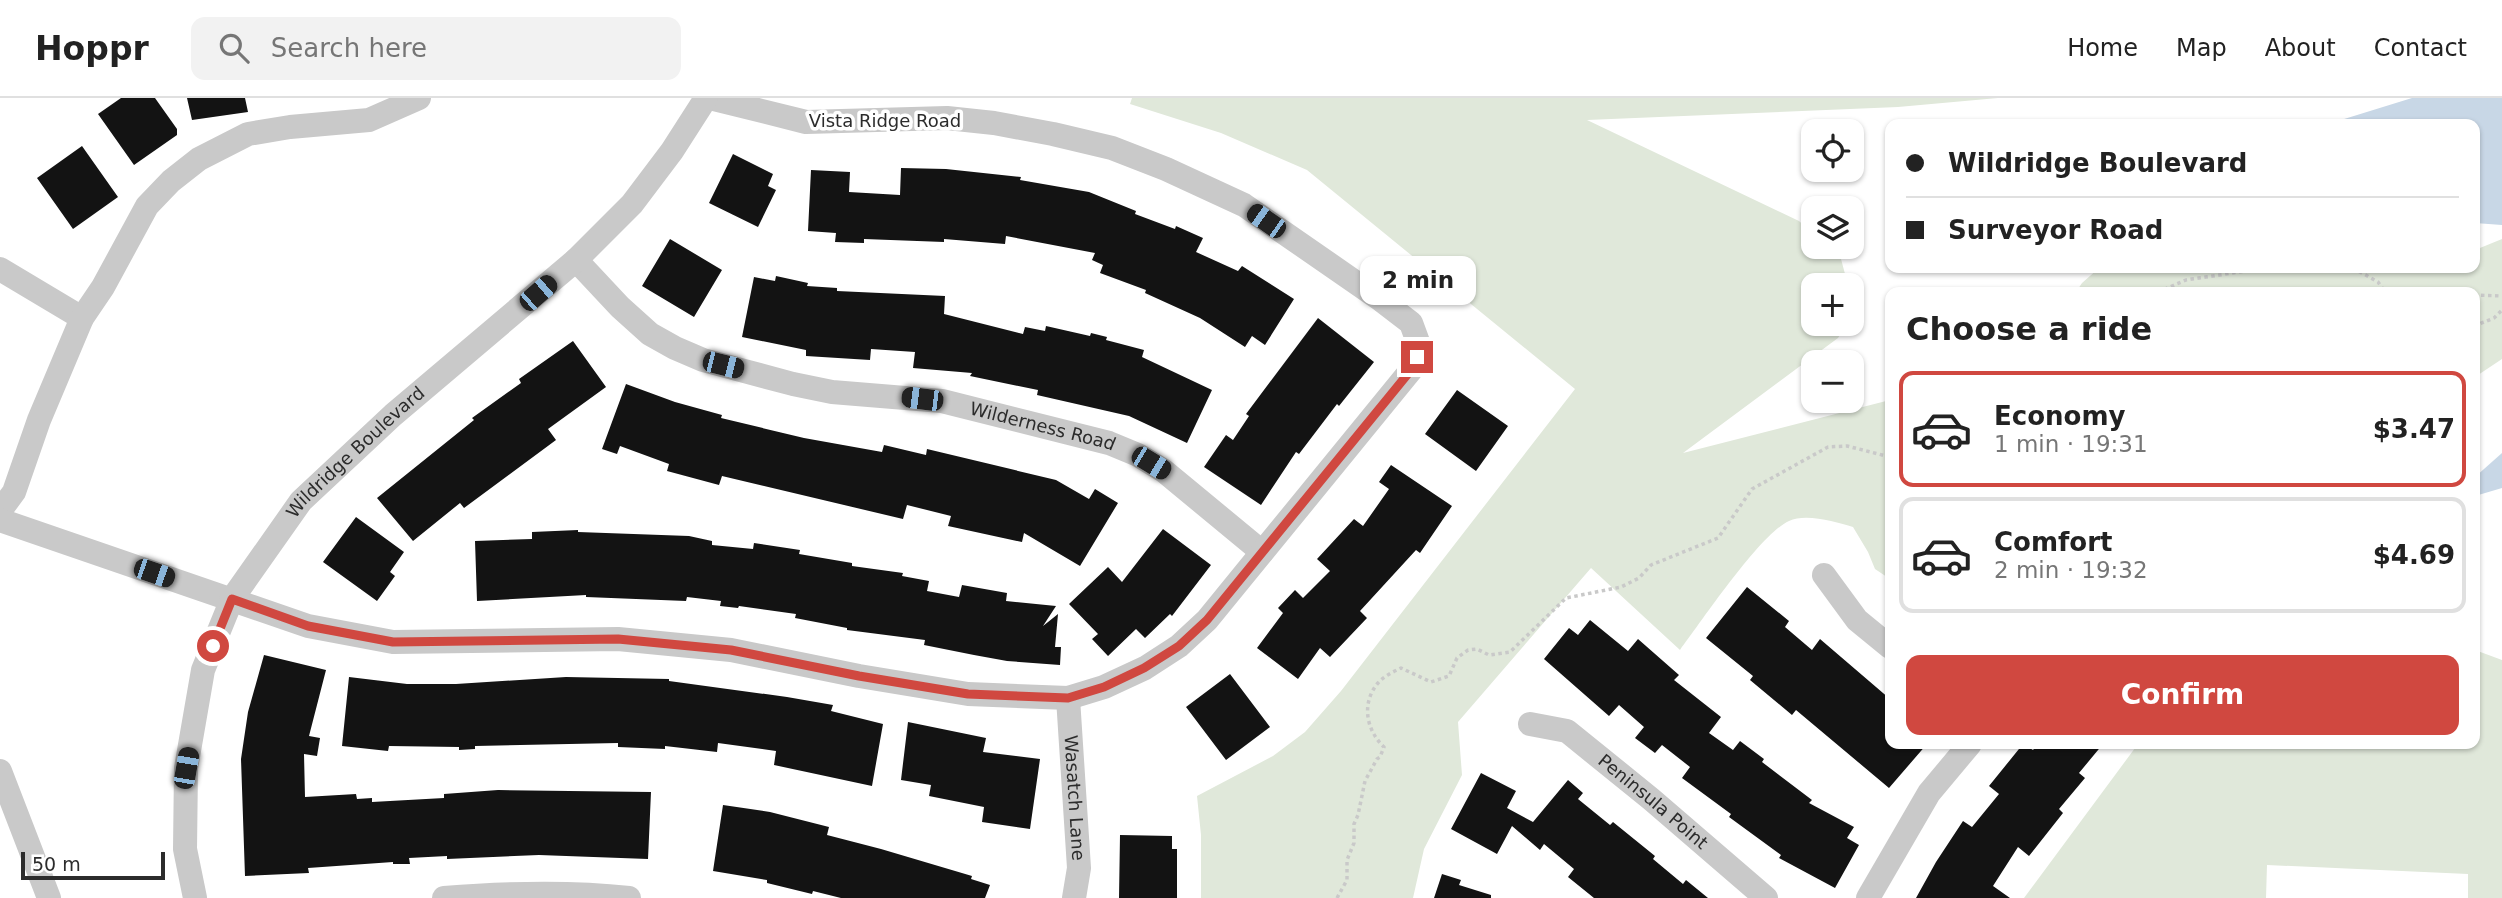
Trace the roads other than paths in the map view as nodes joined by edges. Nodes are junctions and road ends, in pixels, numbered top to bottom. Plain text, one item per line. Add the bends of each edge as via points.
1 (419, 98) edge
2 (708, 98) edge
3 (576, 260) junction
4 (0, 269) edge
5 (82, 318) junction
6 (0, 511) edge
7 (0, 520) edge
8 (1262, 552) junction
9 (1824, 575) dead end
10 (232, 599) junction
11 (1885, 644) edge
12 (1068, 698) junction
13 (1530, 724) dead end
14 (1966, 749) edge
15 (0, 771) edge
16 (50, 898) edge
17 (195, 898) edge
18 (444, 898) edge
19 (629, 898) edge
20 (1073, 898) edge
21 (1766, 898) edge
22 (1868, 898) edge

1 - 5 street via 369,120 248,134 199,159 147,206
2 - 3 street, Wildridge Boulevard via 632,204
2 - 8 street, Vista Ridge Road via 806,122 947,118 1112,148 1244,205 1411,323 1418,342 1411,370
3 - 8 street, Wilderness Road via 650,334 703,360 832,392 942,401 1110,443 1164,471
3 - 10 street, Wildridge Boulevard via 393,415 301,501
4 - 5 street
5 - 6 street via 13,492
7 - 10 street
8 - 12 street via 1207,620 1179,646 1104,687
9 - 11 street via 1857,620
10 - 12 street via 308,626 393,642 618,639 731,650 968,694
10 - 17 street, Wildridge Boulevard via 203,670 186,768 185,849
12 - 20 street, Wasatch Lane via 1079,868
13 - 21 street, Peninsula Point via 1567,731
14 - 22 street via 1929,793
15 - 16 street
18 - 19 street via 562,893

